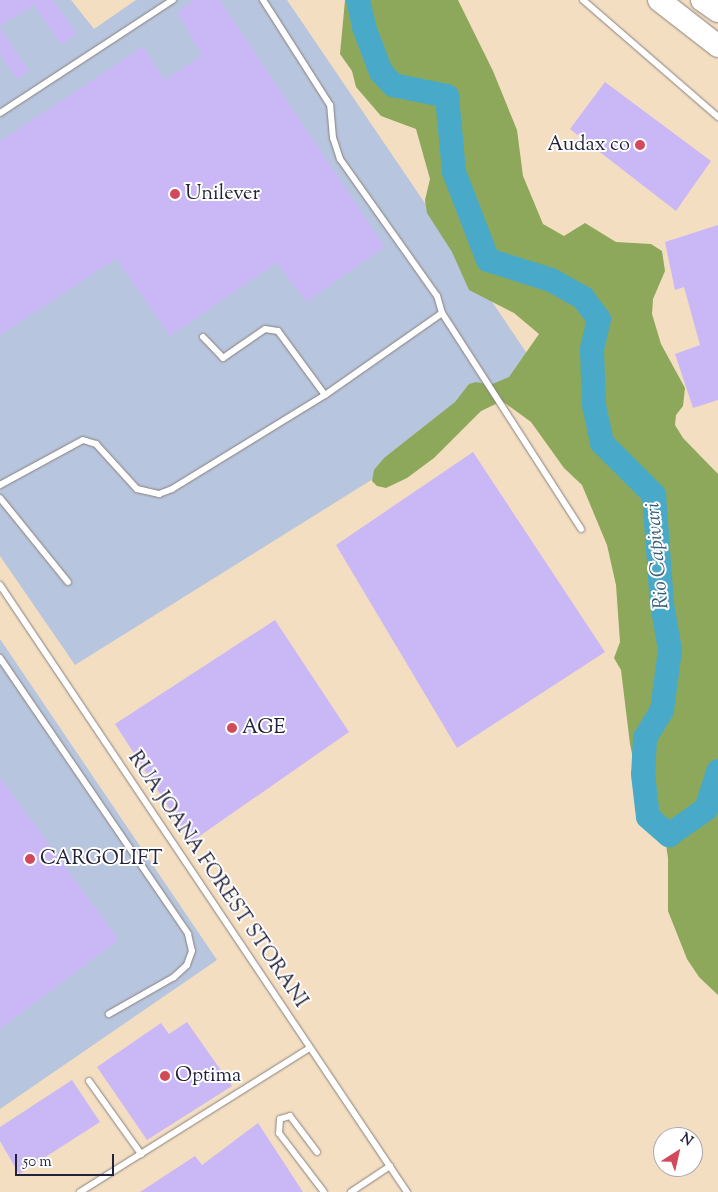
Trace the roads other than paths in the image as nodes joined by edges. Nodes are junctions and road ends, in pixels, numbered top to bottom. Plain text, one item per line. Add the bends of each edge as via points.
1 (173, 0) edge
2 (263, 0) edge
3 (583, 0) edge
4 (658, 0) edge
5 (666, 0) edge
6 (702, 0) edge
7 (718, 11) edge
8 (718, 33) edge
9 (718, 46) edge
10 (0, 113) edge
11 (718, 116) edge
12 (442, 313) junction
13 (203, 337) dead end
14 (325, 395) junction
15 (0, 485) edge
16 (0, 498) edge
17 (581, 529) dead end
18 (68, 582) dead end
19 (0, 585) edge
20 (0, 658) edge
21 (109, 1014) dead end
22 (310, 1048) junction
23 (89, 1081) dead end
24 (317, 1152) dead end
25 (141, 1154) junction
26 (390, 1166) junction
27 (80, 1192) edge
28 (324, 1192) edge
29 (351, 1192) edge
30 (407, 1192) edge

1 - 10 lane
2 - 12 lane via 330,105 332,138 340,159 437,296
3 - 11 lane
4 - 9 highway
5 - 8 highway
6 - 7 highway
12 - 14 lane
12 - 17 lane
13 - 14 lane via 223,358 265,329 278,331
14 - 15 lane via 160,494 137,489 96,444 82,440
16 - 18 lane
19 - 22 lane, RUA JOANA FOREST STORANI
20 - 21 lane via 188,934 192,951 187,965 174,977
22 - 25 lane
22 - 26 lane, RUA JOANA FOREST STORANI
23 - 25 lane
24 - 28 lane via 290,1116 280,1119 279,1133
25 - 27 lane
26 - 29 lane
26 - 30 lane, RUA JOANA FOREST STORANI

